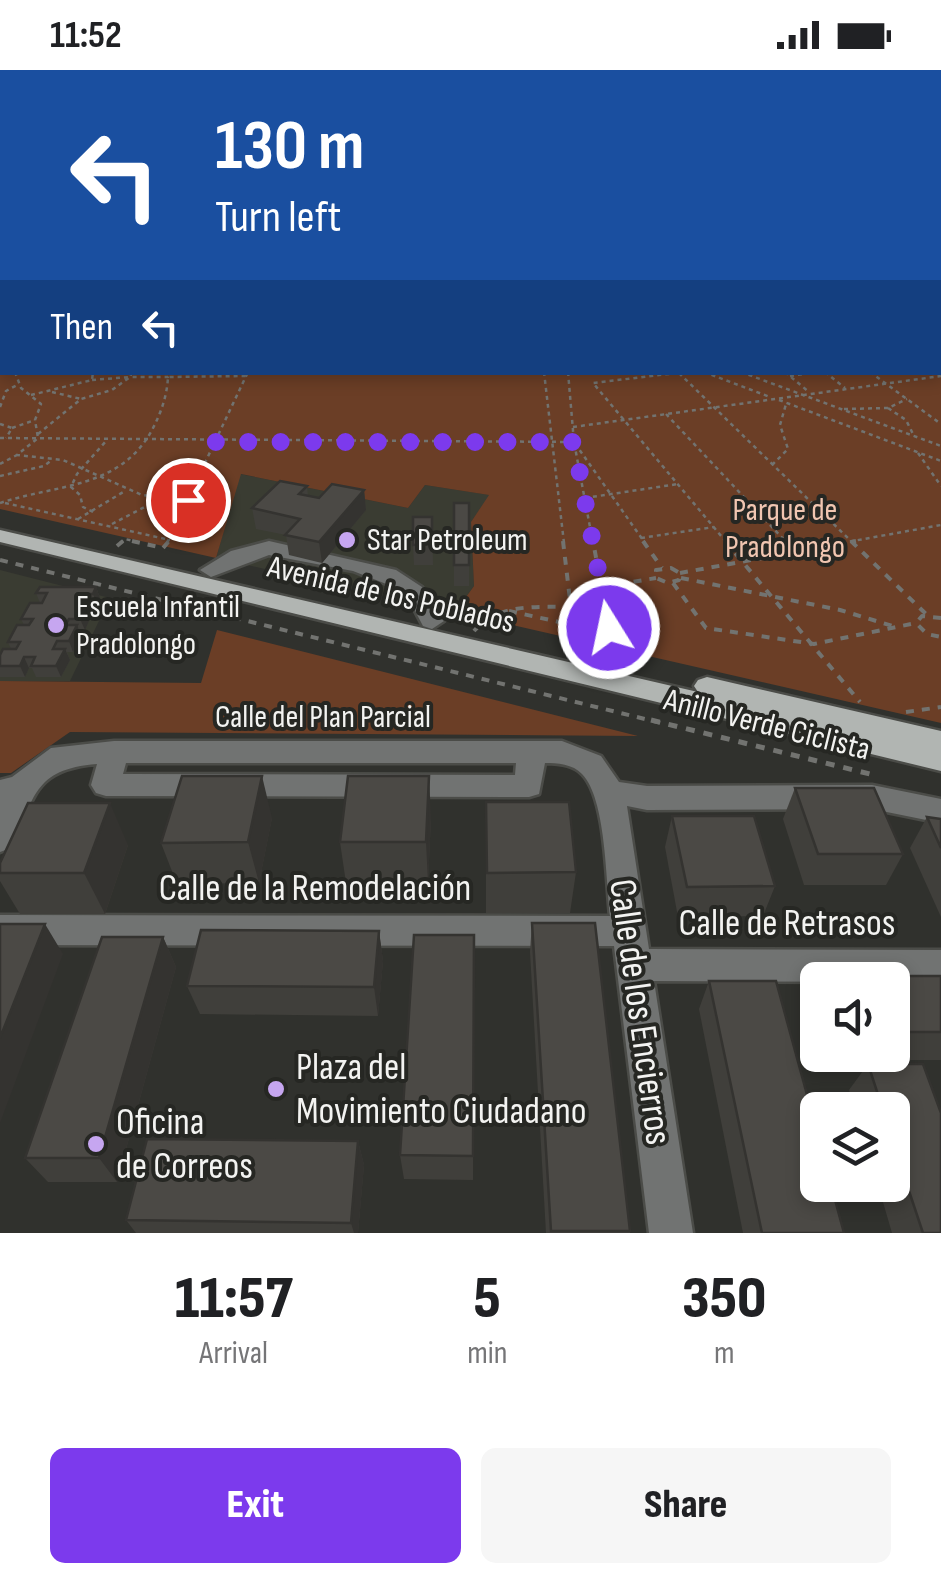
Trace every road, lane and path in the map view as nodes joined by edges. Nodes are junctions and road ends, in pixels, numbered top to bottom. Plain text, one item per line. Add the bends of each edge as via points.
1 (16, 375) edge
2 (93, 375) edge
3 (132, 375) edge
4 (168, 375) edge
5 (247, 375) edge
6 (544, 375) edge
7 (568, 375) edge
8 (664, 375) edge
9 (684, 375) edge
10 (712, 375) edge
11 (748, 375) edge
12 (789, 375) edge
13 (829, 375) edge
14 (874, 375) edge
15 (918, 375) edge
16 (941, 376) edge
17 (922, 378) junction
18 (92, 380) junction
19 (886, 383) junction
20 (20, 384) junction
21 (846, 388) junction
22 (3, 391) edge
23 (48, 392) junction
24 (810, 393) junction
25 (799, 394) junction
26 (29, 396) junction
27 (774, 399) junction
28 (907, 399) junction
29 (81, 400) junction
30 (786, 403) junction
31 (713, 407) junction
32 (0, 408) edge
33 (888, 408) junction
34 (839, 409) junction
35 (666, 414) junction
36 (35, 420) junction
37 (624, 420) junction
38 (0, 424) edge
39 (941, 424) edge
40 (573, 427) junction
41 (12, 428) junction
42 (38, 436) junction
43 (914, 437) junction
44 (3, 438) edge
45 (108, 439) junction
46 (149, 440) junction
47 (215, 442) junction
48 (574, 442) junction
49 (553, 444) junction
50 (941, 446) edge
51 (917, 452) junction
52 (17, 455) junction
53 (54, 459) junction
54 (941, 461) edge
55 (0, 464) edge
56 (772, 465) junction
57 (86, 467) junction
58 (0, 476) edge
59 (100, 478) junction
60 (678, 484) junction
61 (941, 486) edge
62 (71, 487) junction
63 (128, 489) junction
64 (611, 494) junction
65 (160, 498) junction
66 (584, 498) junction
67 (188, 500) junction
68 (0, 503) edge
69 (93, 512) junction
70 (78, 519) junction
71 (0, 521) edge
72 (941, 525) edge
73 (714, 527) junction
74 (0, 536) edge
75 (113, 536) junction
76 (642, 538) junction
77 (170, 540) junction
78 (851, 542) junction
79 (794, 552) junction
80 (0, 560) edge
81 (744, 562) junction
82 (662, 568) junction
83 (211, 570) junction
84 (680, 576) junction
85 (656, 578) junction
86 (672, 583) junction
87 (602, 588) junction
88 (774, 597) junction
89 (571, 607) junction
90 (503, 610) junction
91 (926, 615) junction
92 (941, 618) edge
93 (432, 621) junction
94 (916, 623) junction
95 (573, 625) junction
96 (896, 628) junction
97 (474, 631) junction
98 (941, 637) edge
99 (814, 644) junction
100 (863, 706) dead end
101 (941, 707) edge
102 (894, 713) dead end
103 (941, 741) edge
104 (941, 760) edge
105 (884, 777) dead end
106 (11, 788) edge
107 (610, 792) junction
108 (941, 811) edge
109 (0, 839) edge
110 (0, 930) edge
111 (631, 948) junction
112 (941, 966) edge
113 (671, 1233) edge

1 - 20 path
2 - 18 path
3 - 4 path
3 - 18 path
3 - 29 path
4 - 46 path via 166,404
5 - 47 path
6 - 49 path
7 - 40 path
8 - 37 path via 593,383
9 - 31 path
10 - 27 path
11 - 25 path
12 - 24 path
13 - 21 path
14 - 19 path
15 - 17 path
16 - 17 path
17 - 19 path
18 - 23 path
19 - 21 path
19 - 28 path
20 - 22 path
20 - 26 path
21 - 24 path
22 - 32 path
23 - 26 path
23 - 29 path
24 - 25 path
25 - 27 path
25 - 34 path
26 - 36 path via 41,404
27 - 30 path
27 - 31 path
28 - 33 path
28 - 39 path
29 - 42 path
30 - 51 path
30 - 56 path via 780,425 788,449
31 - 35 path
31 - 56 path
33 - 34 path
33 - 43 path via 906,420
34 - 43 path
35 - 37 path
35 - 79 path
36 - 41 path
36 - 42 path
37 - 40 path
37 - 60 path
38 - 41 path
40 - 48 path
41 - 44 path
42 - 44 path
42 - 45 path
42 - 52 path
43 - 50 path
45 - 46 path
45 - 57 path
46 - 47 path
46 - 59 path via 126,467
47 - 49 path
47 - 67 path
48 - 49 path
48 - 64 path
48 - 66 path
49 - 89 path
51 - 54 path
51 - 61 path
52 - 53 path
52 - 55 path
53 - 57 path
53 - 58 path
56 - 78 path
57 - 59 path
57 - 62 path
59 - 62 path
59 - 63 path
60 - 64 path
60 - 73 path
62 - 68 path
62 - 69 path
63 - 65 path
63 - 69 path
64 - 66 path
64 - 76 path
65 - 67 path
65 - 75 path
66 - 87 path
67 - 77 path
68 - 70 path
69 - 70 path
70 - 75 path
71 - 75 main road, Avenida de los Poblados
72 - 78 path
73 - 76 path
73 - 81 path
74 - 104 main road, Avenida de los Poblados
75 - 77 path
75 - 77 path via 163,548
75 - 83 main road, Avenida de los Poblados
76 - 82 path
78 - 79 path
78 - 91 path
79 - 81 path
80 - 105 path, Anillo Verde Ciclista
81 - 84 path
81 - 88 path
82 - 84 path
82 - 85 path
83 - 93 main road, Avenida de los Poblados
83 - 93 street via 238,555 273,548 376,568 420,595
84 - 86 path
84 - 88 path
85 - 86 path
85 - 87 path
86 - 99 path via 706,628
87 - 95 path via 609,628
88 - 96 path
88 - 99 path
89 - 90 path
89 - 95 path
90 - 95 path
90 - 97 path via 482,618
91 - 92 path
91 - 94 path
93 - 97 main road, Avenida de los Poblados
94 - 96 path
94 - 98 path
96 - 99 path
97 - 103 main road, Avenida de los Poblados
99 - 100 path
101 - 102 path
106 - 107 street via 61,756 114,752 106,785 529,786 532,752 562,752 591,764
106 - 109 street
107 - 108 street via 648,798 872,797
107 - 111 street, Calle de los Encierros
110 - 111 street, Calle de la Remodelación
111 - 112 street, Calle de Retrasos
111 - 113 street, Calle de los Encierros

